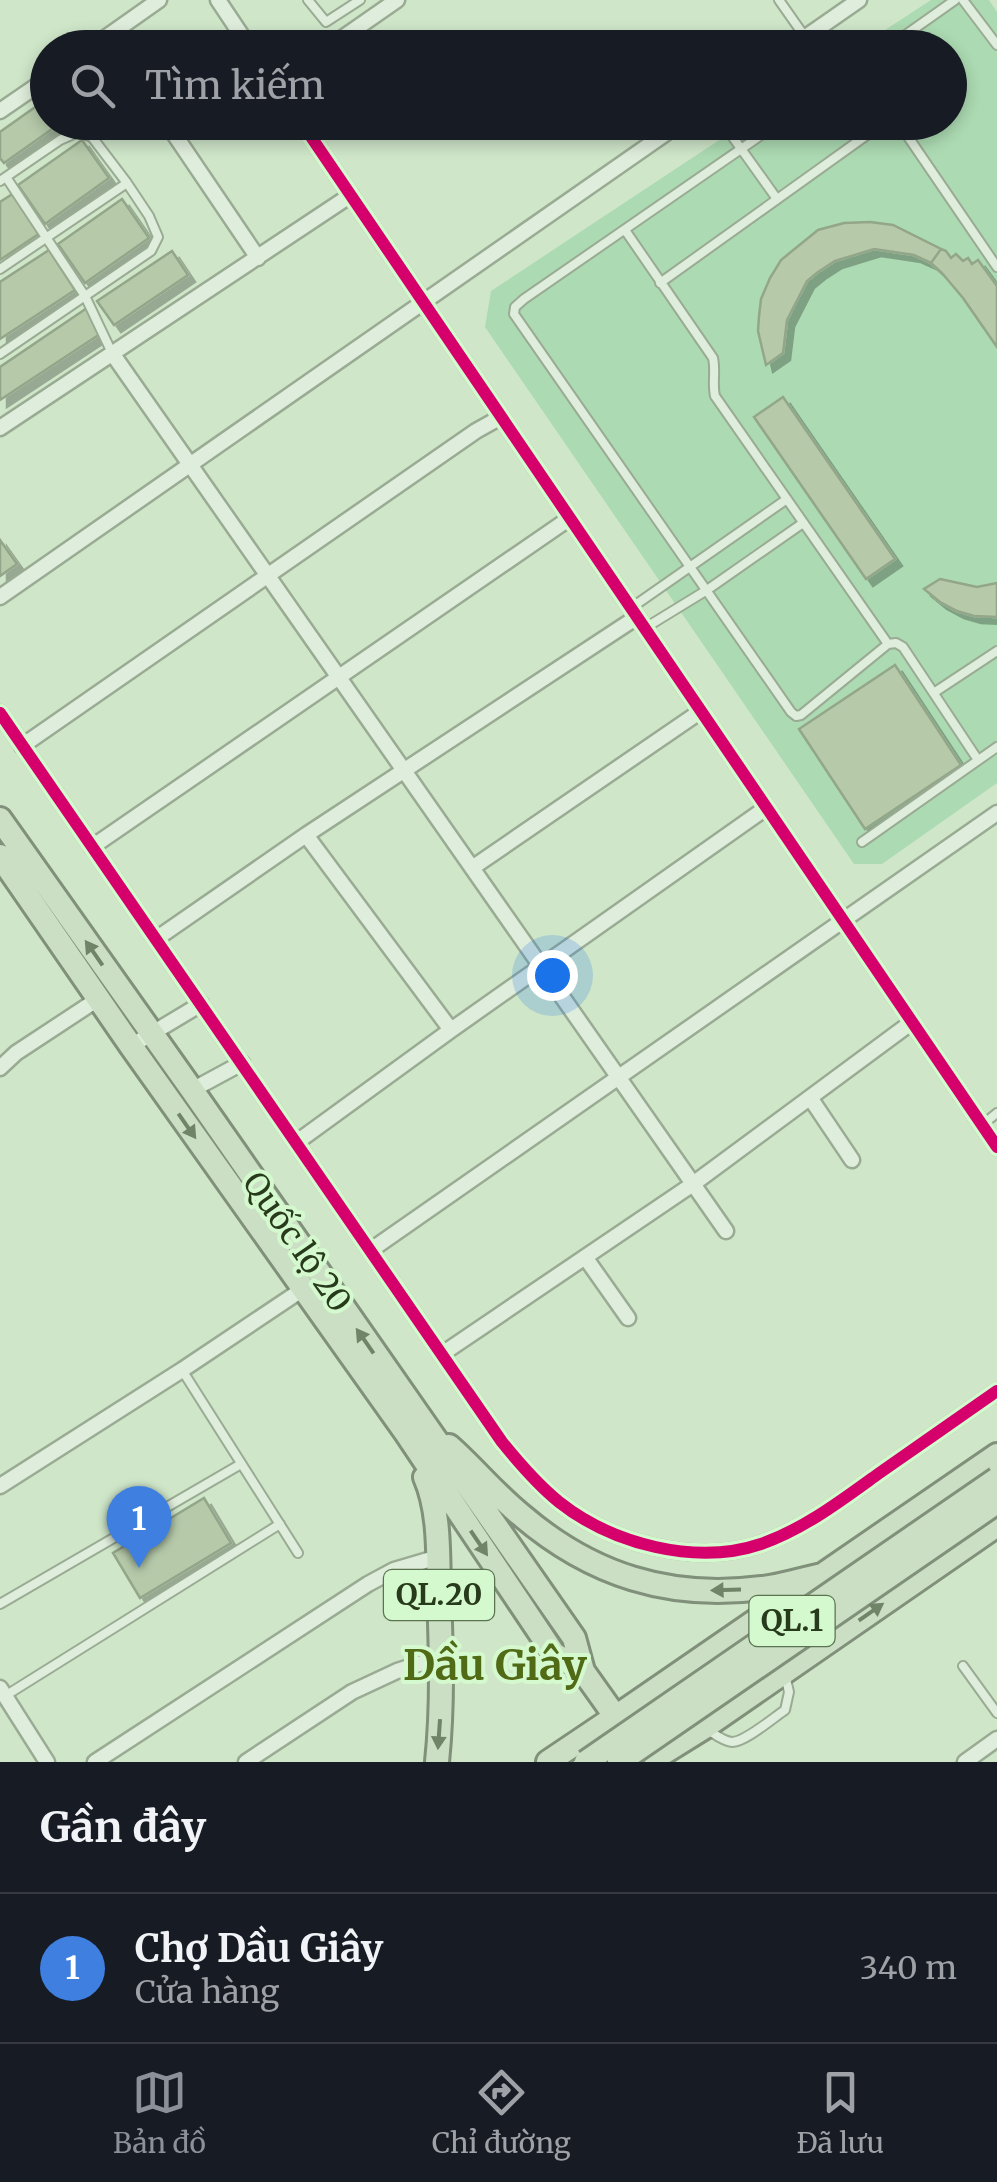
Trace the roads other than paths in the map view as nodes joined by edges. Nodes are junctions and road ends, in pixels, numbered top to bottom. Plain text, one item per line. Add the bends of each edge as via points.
1 (159, 0) edge
2 (219, 0) edge
3 (308, 0) edge
4 (360, 0) edge
5 (398, 0) edge
6 (779, 0) edge
7 (859, 0) edge
8 (959, 0) edge
9 (125, 30) edge
10 (238, 30) edge
11 (354, 30) edge
12 (800, 30) edge
13 (815, 30) edge
14 (914, 30) edge
15 (997, 45) edge
16 (30, 90) edge
17 (0, 111) edge
18 (60, 140) edge
19 (94, 140) edge
20 (178, 140) edge
21 (313, 140) edge
22 (656, 140) edge
23 (735, 140) edge
24 (756, 140) edge
25 (860, 140) edge
26 (910, 140) edge
27 (742, 150) junction
28 (3, 179) edge
29 (128, 183) junction
30 (351, 196) junction
31 (777, 199) junction
32 (625, 230) junction
33 (47, 237) junction
34 (258, 258) junction
35 (997, 268) edge
36 (0, 270) edge
37 (660, 283) junction
38 (86, 296) junction
39 (424, 302) junction
40 (112, 352) junction
41 (0, 354) edge
42 (501, 417) junction
43 (0, 428) edge
44 (190, 465) junction
45 (786, 499) junction
46 (570, 518) junction
47 (803, 523) junction
48 (690, 567) junction
49 (268, 576) junction
50 (706, 590) junction
51 (0, 597) edge
52 (637, 618) junction
53 (888, 644) junction
54 (997, 651) edge
55 (338, 676) junction
56 (935, 692) junction
57 (701, 711) junction
58 (0, 714) edge
59 (22, 746) junction
60 (997, 748) edge
61 (978, 760) junction
62 (404, 771) junction
63 (766, 808) junction
64 (997, 812) edge
65 (0, 819) edge
66 (306, 835) junction
67 (862, 842) dead end
68 (92, 847) junction
69 (0, 856) edge
70 (472, 868) junction
71 (843, 920) junction
72 (156, 939) junction
73 (541, 967) junction
74 (98, 999) junction
75 (201, 1004) junction
76 (912, 1022) junction
77 (450, 1030) junction
78 (140, 1040) junction
79 (242, 1063) junction
80 (1, 1066) edge
81 (618, 1078) junction
82 (192, 1090) junction
83 (811, 1098) junction
84 (997, 1113) edge
85 (982, 1125) junction
86 (296, 1142) junction
87 (997, 1147) edge
88 (852, 1160) dead end
89 (693, 1184) junction
90 (726, 1231) dead end
91 (371, 1250) junction
92 (585, 1256) junction
93 (303, 1289) junction
94 (628, 1318) dead end
95 (442, 1354) junction
96 (182, 1370) junction
97 (997, 1391) edge
98 (413, 1427) junction
99 (997, 1456) edge
100 (242, 1464) junction
101 (997, 1479) edge
102 (0, 1486) edge
103 (997, 1502) edge
104 (280, 1524) junction
105 (997, 1525) edge
106 (298, 1552) dead end
107 (438, 1557) junction
108 (822, 1575) junction
109 (0, 1604) edge
110 (441, 1658) junction
111 (963, 1666) dead end
112 (3, 1692) edge
113 (997, 1713) edge
114 (616, 1716) junction
115 (997, 1740) edge
116 (653, 1760) edge
117 (47, 1762) edge
118 (95, 1762) edge
119 (246, 1762) edge
120 (437, 1762) edge
121 (548, 1762) edge
122 (586, 1762) edge
123 (615, 1762) edge
124 (965, 1762) edge

1 - 9 street
2 - 10 street
3 - 4 lane via 326,22
5 - 11 street
6 - 12 lane
7 - 13 street
8 - 14 lane
8 - 15 lane
16 - 17 street
18 - 28 lane
19 - 29 lane
20 - 34 street
21 - 30 street
22 - 39 street
23 - 27 lane
24 - 27 lane
25 - 31 lane
26 - 35 lane
27 - 31 lane
27 - 32 lane
28 - 33 lane
29 - 33 lane
29 - 38 lane via 158,237 152,250
30 - 34 street
30 - 39 street
31 - 37 lane
32 - 37 lane
32 - 48 lane via 524,299 514,314
33 - 36 lane
33 - 38 lane
34 - 40 street
37 - 45 lane via 713,358 716,396
38 - 40 lane
38 - 41 lane
39 - 42 street
39 - 44 street
40 - 43 street
40 - 44 street
42 - 46 street
42 - 49 street
44 - 49 street
44 - 51 street
45 - 47 lane
45 - 48 lane
46 - 52 street
46 - 55 street
47 - 50 lane
47 - 53 lane
48 - 50 lane
48 - 52 lane
49 - 55 street
49 - 59 street
50 - 52 lane
50 - 53 lane via 796,716
52 - 57 street
52 - 62 street
53 - 56 lane via 904,647
54 - 56 lane
55 - 62 street
55 - 68 street
56 - 61 lane
57 - 63 street
57 - 70 street
58 - 59 street
59 - 68 street
60 - 61 lane
61 - 67 lane
62 - 66 street
62 - 70 street
63 - 71 street
63 - 73 street
64 - 71 street
78 -> 65 highway, Quốc lộ 20 / QL.20
66 - 72 street
66 - 77 street
68 - 72 street
69 - 74 highway, Quốc lộ 20 / QL.20
70 - 73 street
71 - 76 street
71 - 81 street
72 - 75 street
73 - 77 street
73 - 81 street
74 - 78 highway, Quốc lộ 20 / QL.20
74 - 80 street
75 - 78 street
75 - 79 street
76 - 83 street
76 - 85 street
77 - 86 street
78 - 82 highway, Quốc lộ 20 / QL.20
78 -> 93 highway, Quốc lộ 20 / QL.20
79 - 82 street
79 - 86 street
81 - 89 street
81 - 91 street
98 -> 82 highway, Quốc lộ 20 / QL.20
83 - 88 street
83 - 89 street
84 - 85 lane
85 - 87 street
86 - 91 street
89 - 90 street
89 - 92 street
91 - 95 street
92 - 94 street
92 - 95 street
93 - 96 street
93 - 98 highway, Quốc lộ 20 / QL.20
95 - 97 street via 502,1442 558,1501 605,1530 701,1552 761,1544 800,1525
96 - 100 lane
96 - 102 street
98 - 107 highway, QL.20 via 432,1493
108 -> 98 highway, QL.20 via 716,1592 619,1576 518,1513 478,1472
98 - 114 highway, Quốc lộ 20 / QL.20 via 554,1654 583,1670
99 - 108 highway, QL.1
100 - 104 lane
100 - 109 lane
101 - 122 highway, QL.1, bridge
103 - 123 highway, QL.1, bridge
104 - 106 lane
104 - 112 lane
116 -> 105 highway, QL.1
107 - 110 highway, QL.20
107 - 118 street via 368,1584
108 - 114 highway, QL.1
110 - 119 street via 352,1692
110 -> 120 highway, QL.20
111 - 113 lane
112 - 117 street
114 - 116 highway via 639,1712 653,1720 661,1743
114 - 121 highway, QL.1
114 - 123 highway via 604,1728 602,1746
115 - 124 street

